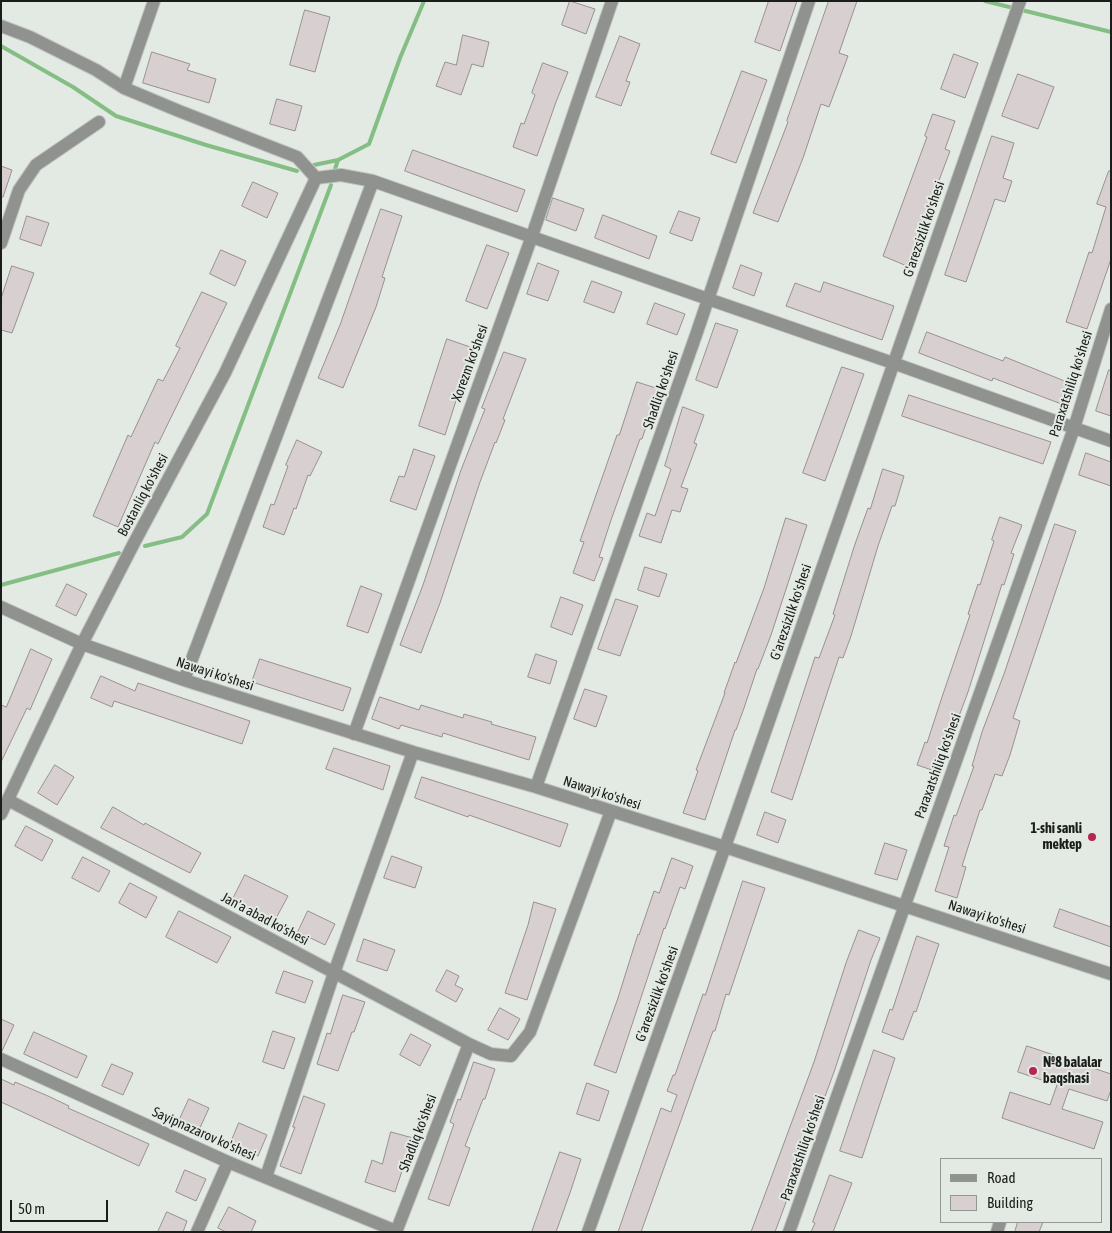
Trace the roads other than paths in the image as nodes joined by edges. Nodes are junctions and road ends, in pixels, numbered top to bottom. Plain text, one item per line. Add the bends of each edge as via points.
1 (154, 1) edge
2 (612, 1) edge
3 (809, 1) edge
4 (1020, 1) edge
5 (1, 26) edge
6 (124, 88) junction
7 (99, 122) dead end
8 (374, 181) junction
9 (313, 183) junction
10 (532, 236) junction
11 (1, 243) edge
12 (708, 299) junction
13 (1111, 309) edge
14 (893, 363) junction
15 (1074, 428) junction
16 (1111, 441) edge
17 (1, 606) edge
18 (82, 644) junction
19 (184, 680) junction
20 (354, 734) junction
21 (413, 752) junction
22 (536, 787) junction
23 (8, 800) junction
24 (611, 812) junction
25 (1, 814) edge
26 (725, 847) junction
27 (904, 906) junction
28 (334, 973) junction
29 (1111, 974) edge
30 (469, 1044) junction
31 (1, 1059) edge
32 (228, 1162) junction
33 (266, 1177) junction
34 (396, 1231) edge
35 (198, 1232) edge
36 (588, 1232) edge
37 (789, 1232) edge

1 - 6 street
2 - 10 street, Xorezm ko'shesi
3 - 12 street, Shadliq ko'shesi
4 - 14 street, G'arezsizlik ko'shesi
5 - 6 street via 96,70
6 - 9 street via 297,157
7 - 11 street via 36,165 19,190
8 - 9 street via 341,175
8 - 10 street
8 - 19 street
9 - 18 street, Bostanliq ko'shesi via 225,373
10 - 12 street
10 - 20 street, Xorezm ko'shesi
12 - 14 street
12 - 22 street, Shadliq ko'shesi
13 - 15 street, Paraxatshiliq ko'shesi
14 - 15 street
14 - 26 street, G'arezsizlik ko'shesi
15 - 16 street
15 - 27 street, Paraxatshiliq ko'shesi
17 - 18 street, Nawayi ko'shesi
18 - 19 street, Nawayi ko'shesi
18 - 23 street, Bostanliq ko'shesi
19 - 20 street, Nawayi ko'shesi
20 - 21 street, Nawayi ko'shesi
21 - 22 street, Nawayi ko'shesi
21 - 28 street
22 - 24 street, Nawayi ko'shesi
23 - 25 street, Bostanliq ko'shesi
23 - 28 street, Jan'a abad ko'shesi
24 - 26 street, Nawayi ko'shesi
24 - 30 street, Jan'a abad ko'shesi via 530,1032 512,1056 491,1054
26 - 27 street, Nawayi ko'shesi
26 - 36 street, G'arezsizlik ko'shesi
27 - 29 street, Nawayi ko'shesi
27 - 37 street, Paraxatshiliq ko'shesi
28 - 30 street, Jan'a abad ko'shesi
28 - 33 street
30 - 34 street, Shadliq ko'shesi
31 - 32 street, Sayipnazarov ko'shesi
32 - 33 street, Sayipnazarov ko'shesi
32 - 35 street
33 - 34 street, Sayipnazarov ko'shesi

